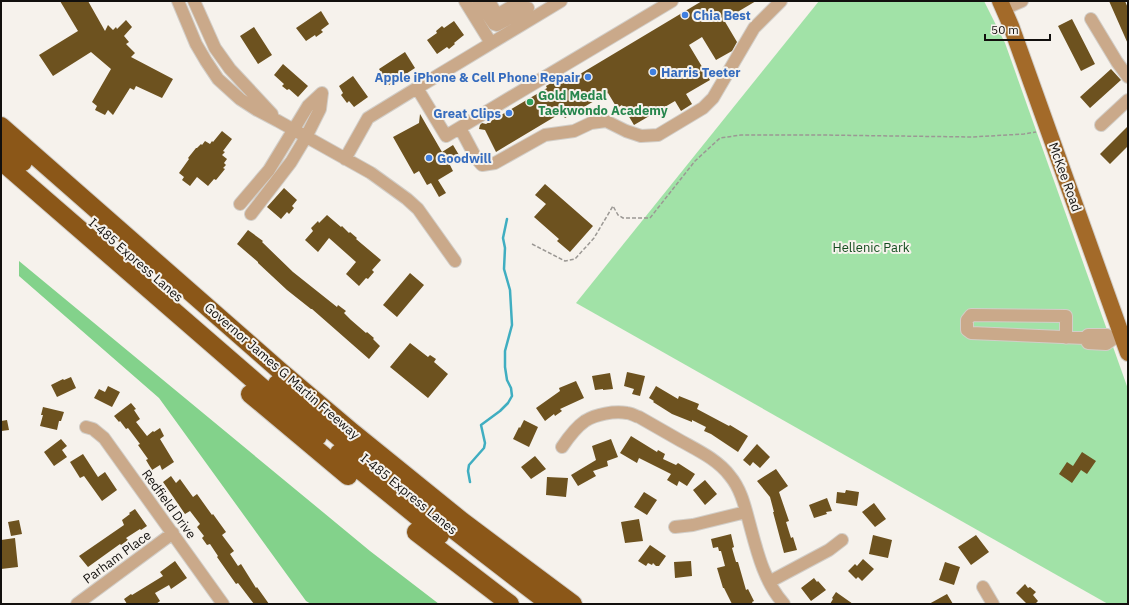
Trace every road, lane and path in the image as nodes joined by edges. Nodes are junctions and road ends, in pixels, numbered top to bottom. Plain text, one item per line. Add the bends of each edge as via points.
1 (178, 1) edge
2 (194, 1) edge
3 (489, 1) edge
4 (561, 1) edge
5 (672, 1) edge
6 (781, 1) edge
7 (1022, 1) edge
8 (473, 3) edge
9 (1002, 5) edge
10 (527, 7) edge
11 (1092, 20) dead end
12 (491, 43) junction
13 (1128, 77) edge
14 (417, 88) junction
15 (1128, 100) edge
16 (278, 121) junction
17 (1101, 125) dead end
18 (1, 126) edge
19 (460, 128) junction
20 (294, 130) junction
21 (1048, 130) junction
22 (306, 137) junction
23 (1, 143) edge
24 (345, 159) junction
25 (1, 161) edge
26 (1, 176) edge
27 (240, 204) dead end
28 (251, 214) dead end
29 (532, 244) dead end
30 (455, 261) dead end
31 (1066, 338) junction
32 (1121, 338) edge
33 (1128, 353) edge
34 (86, 427) dead end
35 (562, 447) dead end
36 (746, 512) junction
37 (675, 527) dead end
38 (173, 533) junction
39 (842, 540) dead end
40 (769, 582) junction
41 (983, 587) dead end
42 (77, 604) edge
43 (223, 604) edge
44 (510, 604) edge
45 (530, 604) edge
46 (550, 604) edge
47 (573, 604) edge
48 (784, 604) edge
49 (993, 604) edge

1 - 16 street via 196,44 218,79 257,110
2 - 16 street via 215,48 245,86
3 - 10 street via 497,15
4 - 10 street
5 - 19 street
6 - 19 street via 754,28 713,98 703,108 658,135 641,136 606,121 591,123 574,131 545,136 495,163 482,165
7 - 9 street
8 - 10 street via 497,25
8 - 12 street
9 - 21 main road, McKee Road
10 - 12 street
11 - 13 street via 1116,62
12 - 14 street
14 - 19 street via 446,136
14 - 24 street via 368,118
15 - 17 street
16 - 20 street
18 - 47 highway, Governor James G Martin Freeway via 351,431 462,521
20 - 22 street
20 - 22 street via 308,106 322,93 320,109
20 - 27 street via 269,170
21 - 29 path via 972,137 820,134 741,135 720,138 695,162 650,218 623,218 613,206 594,238 575,259 565,261
21 - 32 main road, McKee Road
22 - 24 street
22 - 28 street via 291,162
23 - 46 highway, I-485 Express Lanes via 313,416 460,536
24 - 30 street via 371,173 418,209
25 - 45 highway, I-485 Express Lanes via 301,422 412,513
26 - 44 highway via 271,413 431,544
31 - 31 street via 1066,316 971,315 967,320 967,330 971,333
31 - 32 street via 1085,338 1088,342 1106,344
32 - 33 main road, McKee Road
34 - 38 street, Redfield Drive via 104,438
35 - 36 street via 571,434 591,418 609,413 628,413 705,454 723,468 738,489
36 - 37 street
36 - 40 street
38 - 42 street, Parham Place
38 - 43 street, Redfield Drive
39 - 40 street via 830,550
40 - 48 street
41 - 49 street

